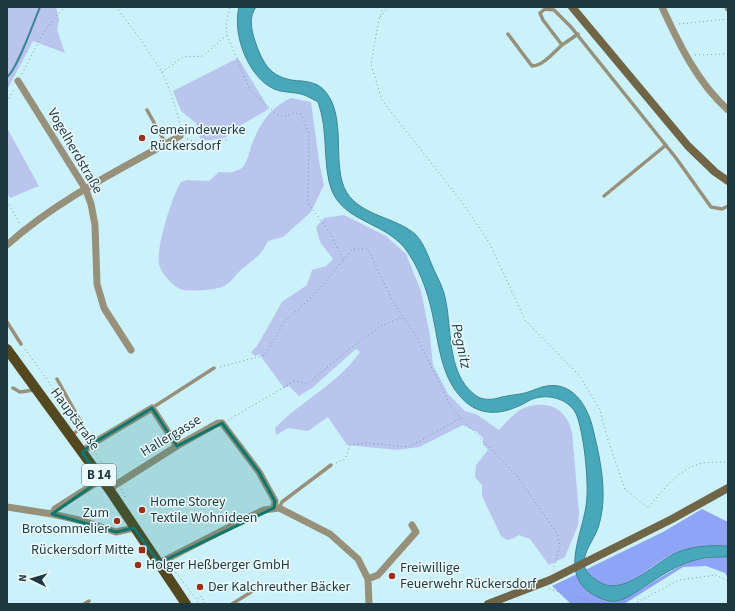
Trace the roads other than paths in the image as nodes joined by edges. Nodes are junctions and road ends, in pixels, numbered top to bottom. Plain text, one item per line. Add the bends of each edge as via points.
1 (572, 7) edge
2 (662, 7) edge
3 (508, 34) dead end
4 (578, 34) junction
5 (562, 45) junction
6 (18, 81) road end
7 (147, 110) dead end
8 (728, 110) edge
9 (183, 138) road end
10 (166, 144) junction
11 (666, 145) junction
12 (728, 181) edge
13 (86, 190) junction
14 (604, 196) dead end
15 (728, 206) edge
16 (7, 245) edge
17 (7, 322) edge
18 (21, 344) dead end
19 (7, 349) edge
20 (131, 350) dead end
21 (214, 368) road end
22 (57, 379) dead end
23 (13, 388) dead end
24 (37, 390) junction
25 (152, 408) junction
26 (70, 436) junction
27 (177, 446) junction
28 (82, 453) junction
29 (331, 465) road end
30 (102, 479) junction
31 (728, 488) edge
32 (109, 489) junction
33 (7, 507) edge
34 (276, 508) junction
35 (52, 514) junction
36 (412, 525) dead end
37 (134, 528) junction
38 (163, 561) junction
39 (368, 579) junction
40 (256, 589) dead end
41 (89, 601) dead end
42 (84, 604) edge
43 (186, 604) edge
44 (232, 604) edge
45 (369, 604) edge
46 (488, 604) edge

1 - 12 main road via 688,146
2 - 8 street via 698,75
3 - 5 lane via 532,66 537,66
4 - 5 lane
4 - 5 lane via 554,10 542,10 540,16
4 - 11 lane
6 - 13 street, Vogelherdstraße
7 - 10 lane
9 - 10 street
10 - 13 street
11 - 14 lane
11 - 15 lane via 711,207 722,209
13 - 16 street via 23,230
13 - 20 street, Vogelherdstraße via 95,225 97,284 104,308
17 - 18 lane
19 - 24 main road, Hauptstraße / B 14
21 - 25 lane
22 - 26 lane via 82,424 81,428
23 - 24 lane via 20,392
24 - 26 main road, Hauptstraße / B 14
25 - 27 street
25 - 28 street via 90,445
26 - 28 main road, Hauptstraße / B 14
27 - 32 street, Hallergasse
27 - 34 street, Hallergasse via 222,423 259,472 276,501
28 - 30 main road, Hauptstraße / B 14
29 - 34 lane
30 - 32 main road, Hauptstraße / B 14
30 - 35 street via 55,509
31 - 46 main road via 672,520 550,580
32 - 37 main road, Hauptstraße / B 14
33 - 35 street
34 - 38 street via 247,518
34 - 39 street via 330,534 358,559
35 - 37 street via 116,532
36 - 39 street via 416,532 378,575
37 - 38 main road, Hauptstraße / B 14
38 - 43 main road, Hauptstraße / B 14
39 - 45 street
40 - 44 lane
41 - 42 lane

